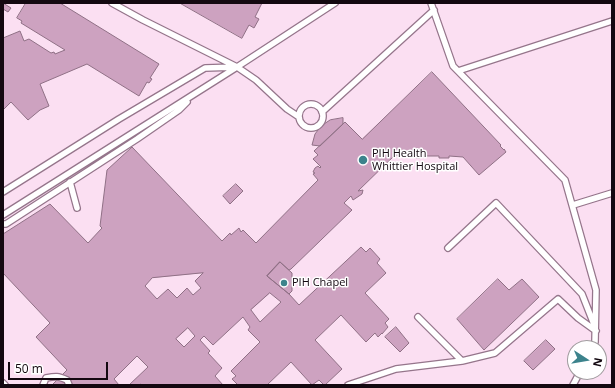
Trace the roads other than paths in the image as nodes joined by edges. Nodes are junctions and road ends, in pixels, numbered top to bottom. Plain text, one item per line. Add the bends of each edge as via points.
1 (112, 3) edge
2 (335, 3) edge
3 (432, 3) edge
4 (434, 10) junction
5 (612, 21) edge
6 (237, 67) junction
7 (458, 71) junction
8 (194, 95) junction
9 (322, 112) junction
10 (299, 117) junction
11 (70, 182) junction
12 (3, 192) edge
13 (612, 193) edge
14 (573, 205) junction
15 (77, 208) dead end
16 (3, 215) edge
17 (4, 224) edge
18 (448, 248) dead end
19 (418, 317) dead end
20 (596, 331) junction
21 (595, 340) edge
22 (462, 361) junction
23 (43, 385) edge
24 (69, 385) edge
25 (348, 385) edge

1 - 6 lane
2 - 6 lane
3 - 4 lane
4 - 7 lane via 453,66
4 - 9 lane
5 - 7 lane
6 - 8 lane
6 - 10 lane
6 - 12 lane via 205,68 118,119
7 - 14 lane via 565,180
8 - 11 lane via 179,110
8 - 16 lane
9 - 10 lane via 314,104 307,105 301,109
9 - 10 lane via 320,124 314,128 302,125
11 - 15 lane
11 - 17 lane
13 - 14 lane
14 - 20 lane via 596,290
18 - 20 lane via 496,203 582,294
19 - 22 lane
20 - 21 lane
20 - 22 lane via 558,299 495,354
22 - 25 lane via 396,369
23 - 24 lane via 46,378 54,376 67,380

